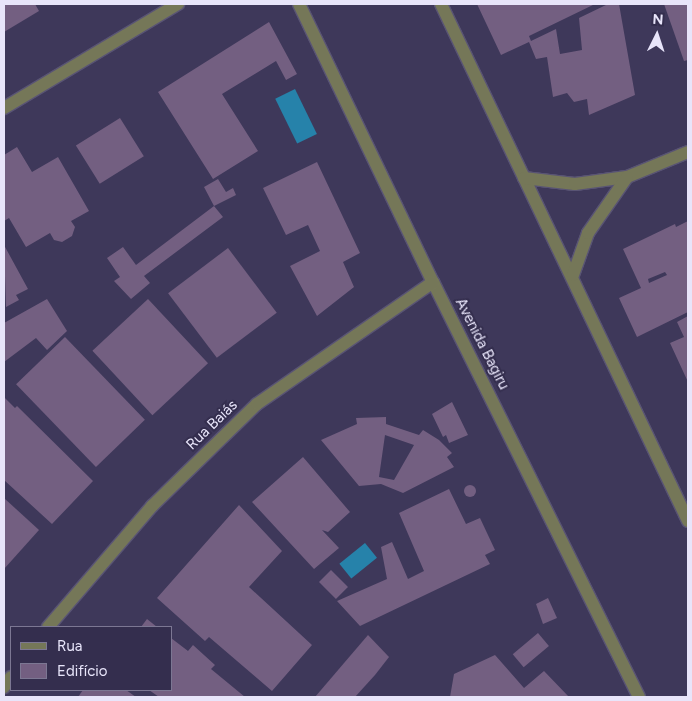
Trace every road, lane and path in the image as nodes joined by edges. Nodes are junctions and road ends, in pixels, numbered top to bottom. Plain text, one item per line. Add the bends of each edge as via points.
1 (178, 4) edge
2 (299, 4) edge
3 (441, 4) edge
4 (4, 108) edge
5 (688, 152) edge
6 (626, 177) junction
7 (524, 178) junction
8 (573, 275) junction
9 (432, 282) junction
10 (688, 520) edge
11 (49, 626) edge
12 (639, 697) edge

1 - 4 street
2 - 9 street, Avenida Bagiru
3 - 7 street
5 - 6 street
6 - 7 street via 576,184
6 - 8 street via 588,233
7 - 8 street
8 - 10 street
9 - 11 street, Rua Baiás via 257,404 152,506
9 - 12 street, Avenida Bagiru

